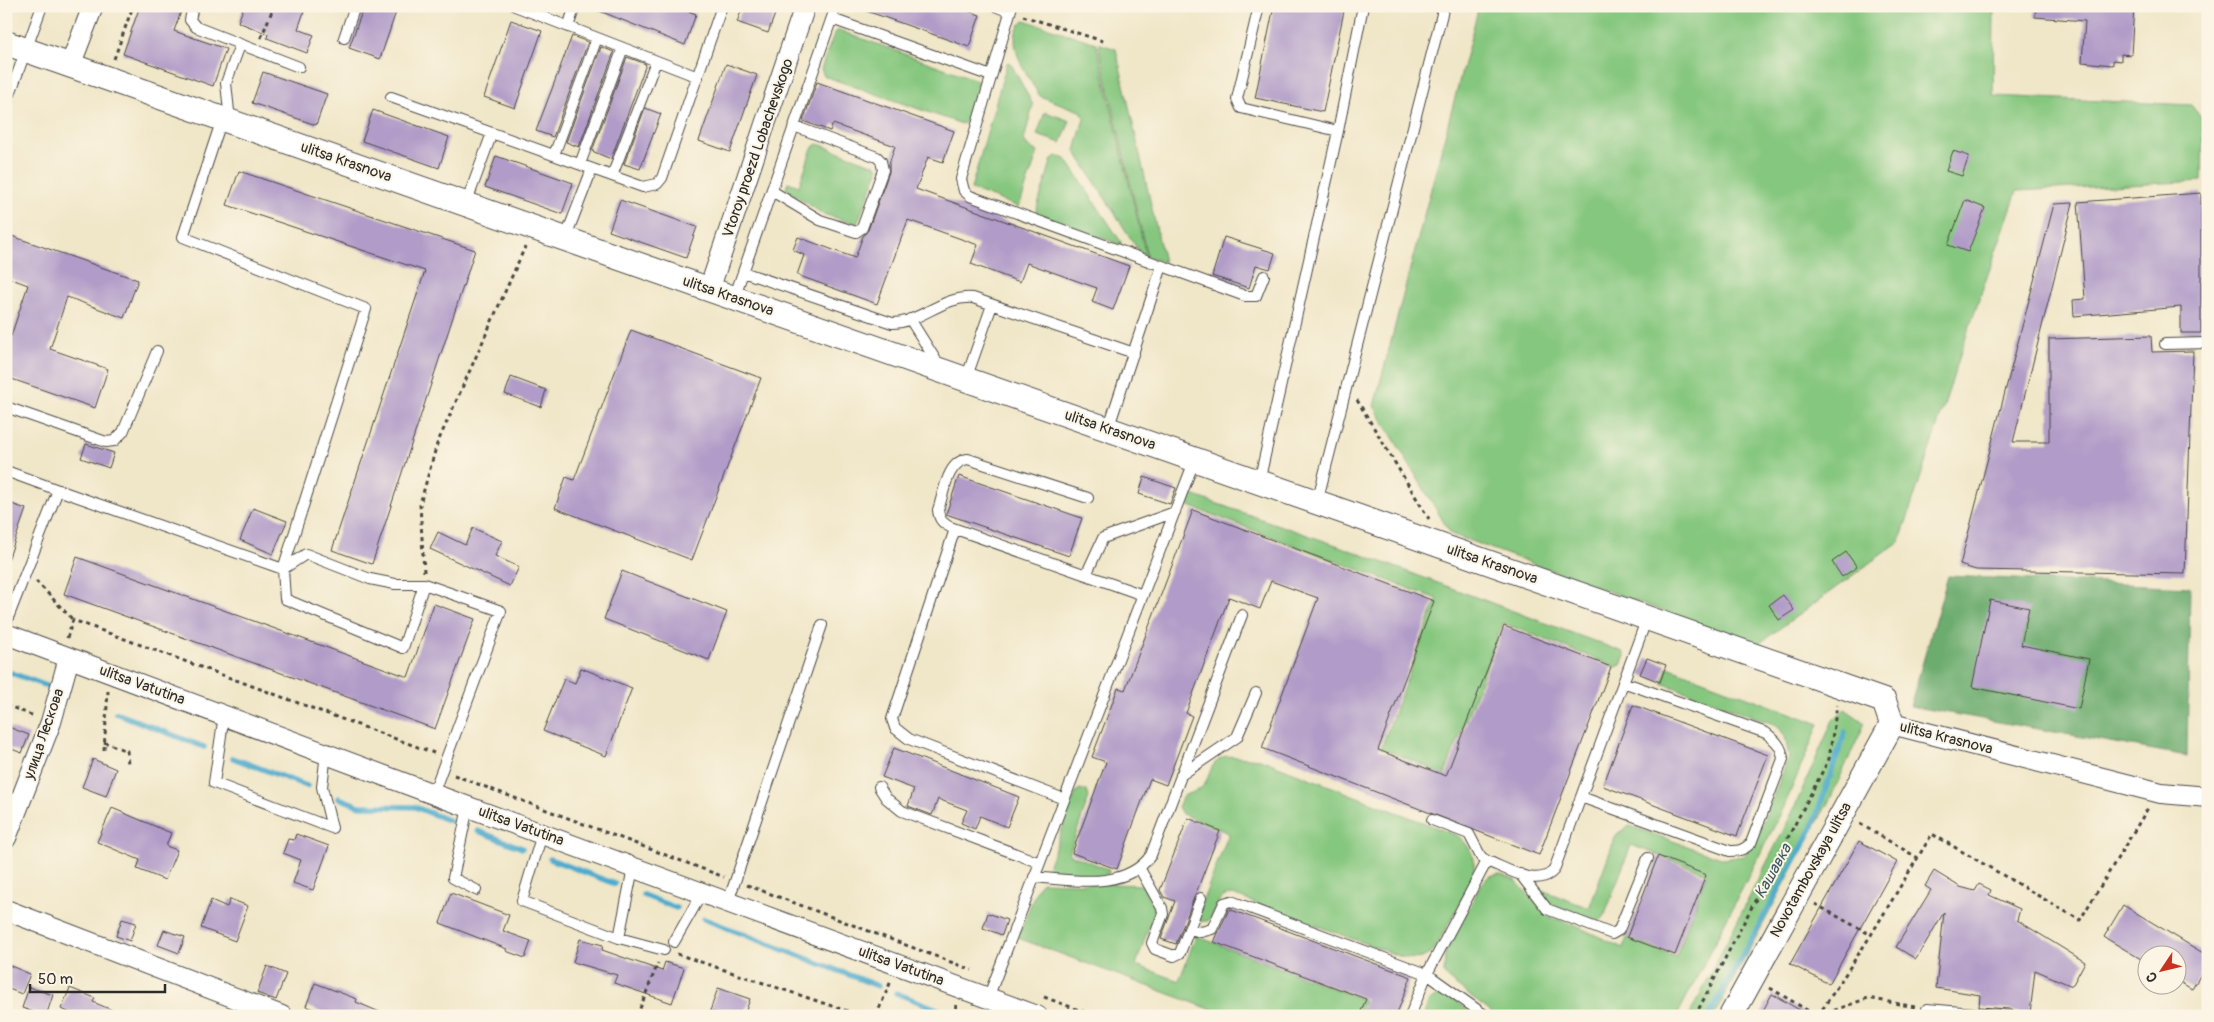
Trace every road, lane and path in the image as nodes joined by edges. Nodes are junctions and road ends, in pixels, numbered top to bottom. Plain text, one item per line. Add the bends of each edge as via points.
1 (42, 6) edge
2 (93, 6) edge
3 (133, 6) edge
4 (193, 6) edge
5 (274, 6) edge
6 (355, 6) edge
7 (516, 6) edge
8 (575, 6) edge
9 (722, 6) edge
10 (805, 6) edge
11 (836, 6) edge
12 (995, 6) edge
13 (1259, 6) edge
14 (1363, 6) edge
15 (1444, 6) edge
16 (1011, 9) edge
17 (832, 19) junction
18 (568, 27) junction
19 (344, 38) dead end
20 (596, 38) junction
21 (1106, 42) dead end
22 (240, 45) junction
23 (16, 46) edge
24 (623, 48) junction
25 (256, 51) junction
26 (656, 61) junction
27 (112, 64) dead end
28 (70, 66) junction
29 (299, 67) dead end
30 (991, 76) junction
31 (698, 77) junction
32 (391, 97) dead end
33 (6, 105) edge
34 (226, 120) junction
35 (794, 126) junction
36 (1338, 131) junction
37 (492, 133) junction
38 (554, 155) junction
39 (580, 164) junction
40 (592, 168) junction
41 (612, 176) junction
42 (772, 191) junction
43 (466, 204) junction
44 (533, 228) junction
45 (565, 239) junction
46 (1162, 266) junction
47 (743, 272) junction
48 (1264, 276) dead end
49 (709, 290) junction
50 (733, 298) junction
51 (992, 305) junction
52 (910, 319) junction
53 (2208, 343) edge
54 (2165, 344) dead end
55 (157, 351) dead end
56 (1134, 353) junction
57 (943, 371) junction
58 (966, 380) junction
59 (1347, 383) junction
60 (6, 407) edge
61 (1108, 429) junction
62 (1194, 459) junction
63 (6, 471) edge
64 (1259, 482) junction
65 (58, 490) junction
66 (1088, 498) dead end
67 (1317, 502) junction
68 (1175, 512) junction
69 (955, 529) junction
70 (1446, 547) junction
71 (283, 569) junction
72 (25, 573) junction
73 (1086, 575) junction
74 (424, 584) junction
75 (1143, 595) junction
76 (1242, 615) dead end
77 (1647, 618) junction
78 (73, 620) junction
79 (6, 623) edge
80 (822, 625) dead end
81 (6, 634) edge
82 (65, 656) junction
83 (110, 673) junction
84 (1623, 682) junction
85 (1256, 693) dead end
86 (1838, 704) dead end
87 (6, 705) edge
88 (224, 715) junction
89 (51, 722) junction
90 (1892, 724) junction
91 (104, 742) junction
92 (104, 750) dead end
93 (326, 753) junction
94 (447, 757) junction
95 (128, 765) dead end
96 (442, 770) junction
97 (1181, 775) junction
98 (879, 788) dead end
99 (2160, 793) junction
100 (433, 794) junction
101 (1580, 797) junction
102 (2208, 797) edge
103 (1064, 799) junction
104 (468, 807) junction
105 (1432, 820) dead end
106 (1860, 823) dead end
107 (542, 834) junction
108 (6, 838) edge
109 (1648, 858) dead end
110 (1918, 858) junction
111 (1486, 861) junction
112 (1040, 863) junction
113 (633, 868) junction
114 (1140, 869) junction
115 (1520, 874) junction
116 (1034, 878) junction
117 (735, 881) junction
118 (476, 890) dead end
119 (702, 893) junction
120 (1201, 898) dead end
121 (728, 902) junction
122 (1815, 904) dead end
123 (6, 910) edge
124 (1189, 929) junction
125 (1871, 935) junction
126 (619, 938) junction
127 (674, 942) dead end
128 (664, 950) junction
129 (898, 965) junction
130 (1427, 974) junction
131 (995, 979) junction
132 (1770, 988) dead end
133 (1042, 996) dead end
134 (988, 998) junction
135 (1927, 1012) edge
136 (282, 1016) edge
137 (637, 1016) edge
138 (862, 1016) edge
139 (876, 1016) edge
140 (1037, 1016) edge
141 (1095, 1016) edge
142 (1410, 1016) edge
143 (1486, 1016) edge
144 (1695, 1016) edge
145 (1731, 1016) edge
146 (1818, 1016) edge
147 (2009, 1016) edge

1 - 23 lane
2 - 28 street
3 - 27 path
4 - 22 lane via 190,20 196,27
5 - 25 path
6 - 19 lane
7 - 18 lane
8 - 18 lane
9 - 31 lane
10 - 49 street, Vtoroy proezd Lobachevskogo
11 - 17 lane
12 - 16 lane
13 - 36 lane via 1237,99 1241,108
14 - 36 lane
15 - 59 lane
16 - 21 path
16 - 30 lane
17 - 30 lane
17 - 35 lane
18 - 20 lane
20 - 24 lane
20 - 38 lane
22 - 25 lane
22 - 34 lane via 226,83
23 - 28 street, ulitsa Krasnova
23 - 33 lane
24 - 26 lane
24 - 39 lane
25 - 29 lane
26 - 31 lane
26 - 41 lane
28 - 34 street, ulitsa Krasnova
30 - 46 lane via 961,179 964,191 970,196
31 - 41 lane via 662,178 657,184 643,187
32 - 37 lane
34 - 43 street, ulitsa Krasnova
34 - 71 lane via 183,237 366,309
35 - 42 lane
35 - 42 lane via 877,157 883,170 862,228 856,232 820,220
36 - 64 lane
37 - 38 lane
37 - 43 lane
38 - 39 lane
39 - 40 lane
40 - 41 lane
40 - 45 lane
42 - 47 lane
43 - 44 street, ulitsa Krasnova
44 - 45 street, ulitsa Krasnova
44 - 74 path via 437,444 420,504
45 - 49 street, ulitsa Krasnova
46 - 48 lane via 1250,297 1259,292
46 - 56 lane
47 - 50 lane
47 - 52 lane via 892,323
49 - 50 street, ulitsa Krasnova
50 - 57 street, ulitsa Krasnova
51 - 52 lane via 965,297
51 - 56 lane
51 - 58 lane
52 - 57 lane
53 - 54 lane
55 - 60 lane via 123,432 114,441 106,442
56 - 61 lane
57 - 58 street, ulitsa Krasnova
58 - 61 street, ulitsa Krasnova
59 - 67 lane
59 - 70 path
61 - 62 street, ulitsa Krasnova
62 - 64 street, ulitsa Krasnova
62 - 68 lane
63 - 65 lane
64 - 67 street, ulitsa Krasnova
65 - 71 lane
65 - 72 lane
66 - 69 lane via 968,459 961,460 952,468 938,510 942,523
67 - 70 street, ulitsa Krasnova
68 - 73 lane via 1103,538
68 - 75 lane
69 - 73 lane
69 - 103 lane via 892,719 901,735 909,739
70 - 77 street, ulitsa Krasnova
71 - 74 lane via 306,554 370,579 395,584
71 - 74 lane via 285,599 403,648
72 - 78 path via 39,583
72 - 79 lane
73 - 75 lane
74 - 94 lane via 501,611
75 - 103 lane
76 - 97 lane
77 - 84 lane
77 - 90 street, ulitsa Krasnova via 1884,701
78 - 82 path
78 - 94 path
80 - 117 lane
81 - 82 street, ulitsa Vatutina
82 - 83 street, ulitsa Vatutina
82 - 89 street, улица Лескова
83 - 88 street, ulitsa Vatutina
83 - 91 path
84 - 101 lane
84 - 101 lane via 1766,733 1783,751 1783,759 1751,843 1738,851 1730,851
85 - 97 lane via 1237,737
86 - 144 path via 1830,759
87 - 89 path
88 - 93 street, ulitsa Vatutina
88 - 93 lane via 214,783 332,828 322,787
89 - 108 street, улица Лескова
90 - 99 street, ulitsa Krasnova
90 - 145 street, Novotambovskaya ulitsa
91 - 92 path
91 - 95 path via 127,751
93 - 100 street, ulitsa Vatutina
94 - 96 lane
96 - 100 lane
96 - 117 path
97 - 114 lane via 1151,856
98 - 112 lane via 902,811
99 - 102 street, ulitsa Krasnova
99 - 110 path via 2143,814 2080,920 1932,834
100 - 104 street, ulitsa Vatutina
101 - 115 lane via 1554,870 1542,879
103 - 112 lane
104 - 107 street, ulitsa Vatutina
104 - 118 lane via 453,878
105 - 111 lane via 1469,834
106 - 110 path
107 - 113 street, ulitsa Vatutina
107 - 126 lane via 522,900
109 - 115 lane via 1619,930 1612,934 1546,909
110 - 125 path
111 - 115 lane
111 - 130 lane
112 - 116 lane
113 - 119 street, ulitsa Vatutina
113 - 126 lane
114 - 116 lane via 1129,875 1107,879
114 - 124 lane via 1163,912 1152,946 1177,956
116 - 131 lane
117 - 121 lane
117 - 131 path
119 - 121 street, ulitsa Vatutina
119 - 127 lane
120 - 124 lane
121 - 129 street, ulitsa Vatutina
122 - 125 path
123 - 136 street
124 - 130 lane via 1201,932 1212,929 1224,903 1232,901
125 - 146 path
126 - 128 lane
128 - 137 path
128 - 138 path
129 - 134 street, ulitsa Vatutina
129 - 139 path
130 - 142 lane
130 - 143 lane
131 - 134 lane
132 - 146 path
133 - 141 path
134 - 140 street, ulitsa Vatutina
135 - 146 path via 1868,998
135 - 147 lane

